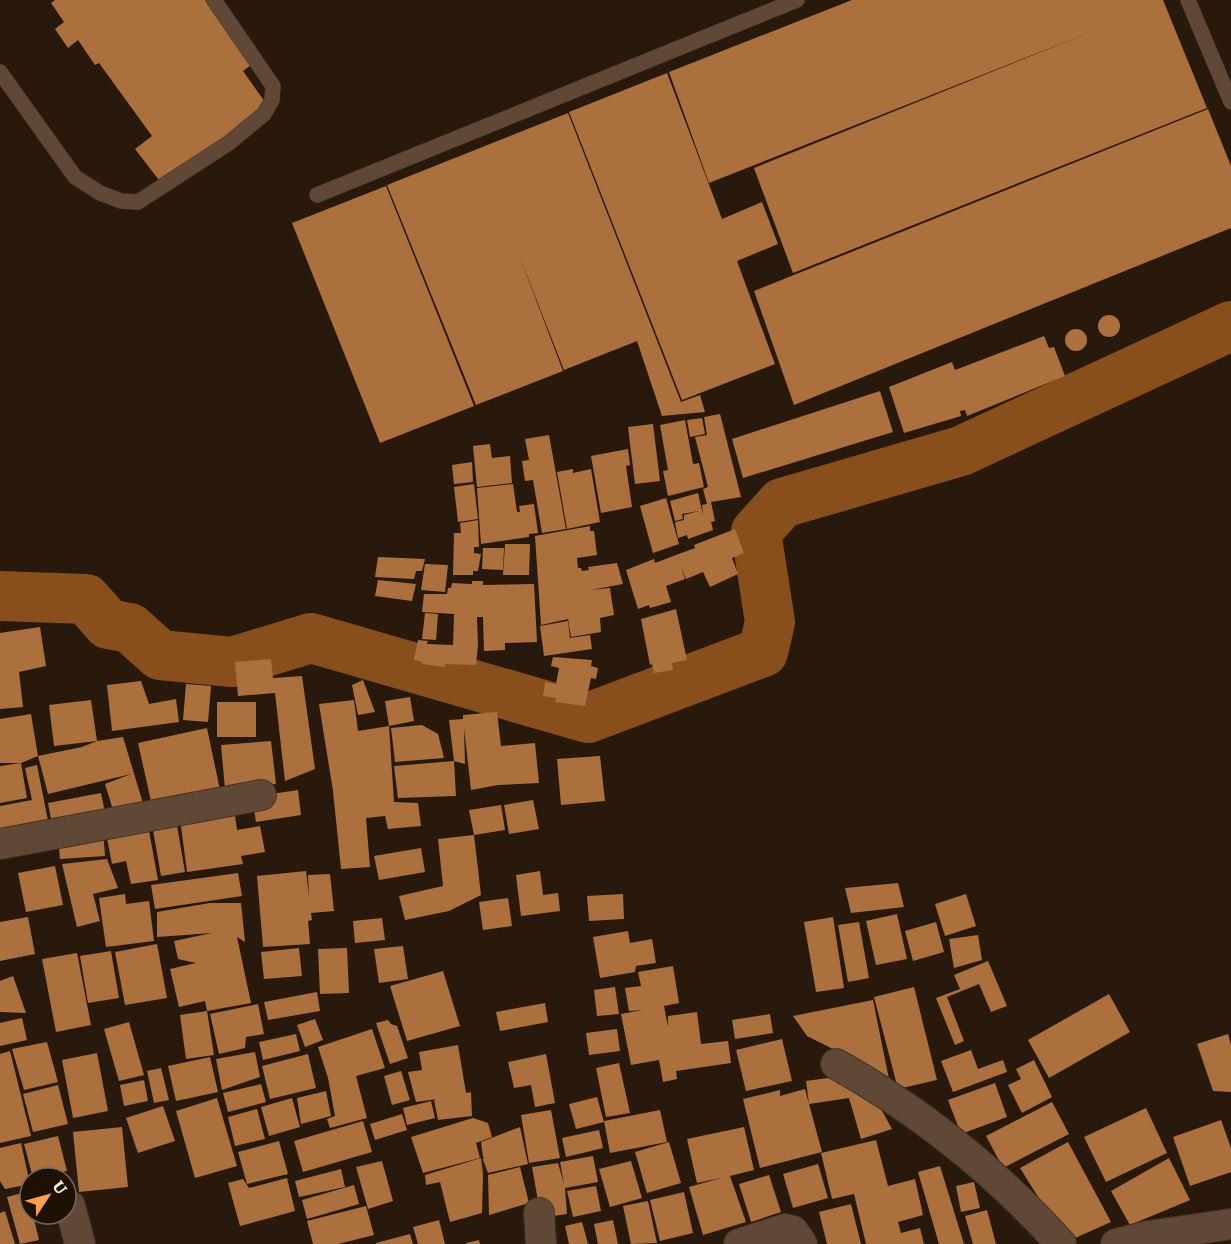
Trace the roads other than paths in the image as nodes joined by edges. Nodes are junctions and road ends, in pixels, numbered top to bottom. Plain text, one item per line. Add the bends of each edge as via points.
1 (214, 0) edge
2 (797, 0) edge
3 (1188, 0) edge
4 (0, 72) edge
5 (1231, 102) edge
6 (317, 195) dead end
7 (261, 795) dead end
8 (0, 844) edge
9 (836, 1064) dead end
10 (539, 1213) dead end
11 (1231, 1224) edge
12 (75, 1226) edge
13 (1148, 1240) edge
14 (80, 1244) edge
15 (541, 1244) edge
16 (739, 1244) edge
17 (802, 1244) edge
18 (1061, 1244) edge
19 (1116, 1244) edge

1 - 4 lane via 273,86 272,100 264,114 229,143 138,202 100,193 75,177
2 - 6 lane
3 - 5 lane
7 - 8 street
9 - 18 street via 900,1102 990,1173
10 - 15 street
11 - 13 street
12 - 14 street
13 - 19 street
16 - 17 street via 785,1229 793,1231

